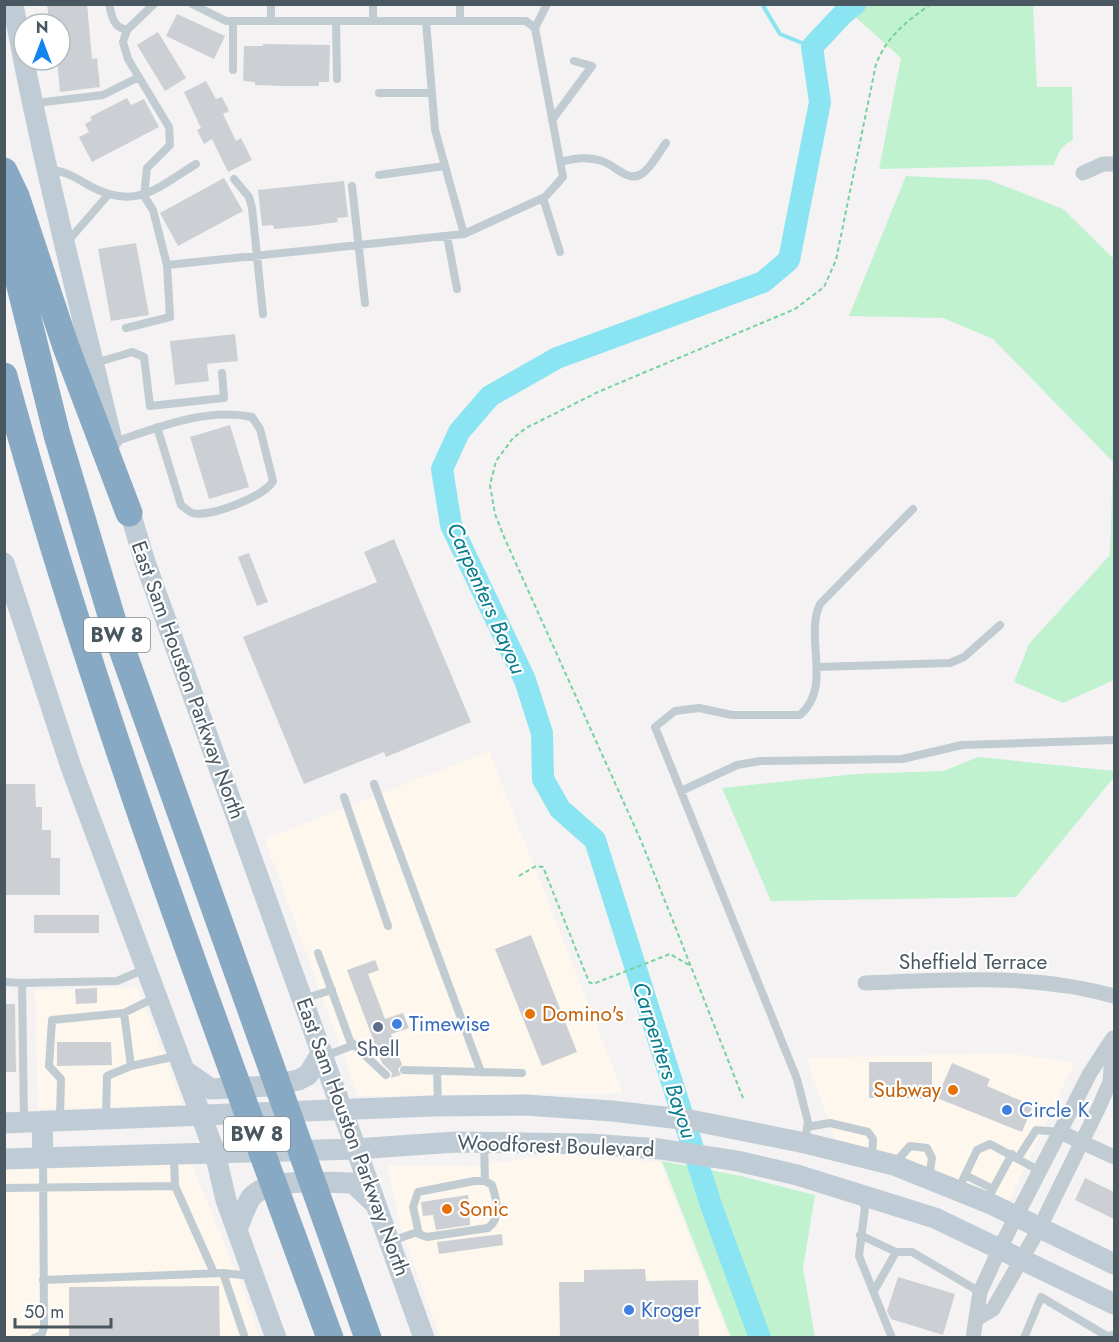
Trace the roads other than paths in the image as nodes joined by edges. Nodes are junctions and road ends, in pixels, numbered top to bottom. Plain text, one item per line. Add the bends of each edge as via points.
1 (13, 4) edge
2 (110, 4) edge
3 (154, 4) edge
4 (192, 4) edge
5 (271, 4) edge
6 (373, 4) edge
7 (460, 4) edge
8 (547, 4) edge
9 (233, 21) junction
10 (271, 21) junction
11 (336, 21) junction
12 (373, 21) junction
13 (426, 21) junction
14 (460, 21) junction
15 (535, 28) junction
16 (127, 30) junction
17 (574, 61) dead end
18 (233, 70) dead end
19 (139, 77) junction
20 (337, 79) dead end
21 (379, 93) dead end
22 (432, 93) junction
23 (31, 104) junction
24 (552, 120) junction
25 (666, 143) dead end
26 (560, 162) junction
27 (196, 164) dead end
28 (1114, 164) edge
29 (445, 166) junction
30 (46, 170) junction
31 (4, 171) edge
32 (1083, 173) dead end
33 (379, 175) dead end
34 (234, 179) dead end
35 (352, 186) dead end
36 (108, 195) junction
37 (144, 196) junction
38 (543, 198) junction
39 (4, 222) edge
40 (464, 234) junction
41 (447, 236) junction
42 (360, 245) junction
43 (63, 247) junction
44 (560, 252) dead end
45 (259, 256) junction
46 (167, 265) junction
47 (457, 289) dead end
48 (365, 303) dead end
49 (263, 314) dead end
50 (126, 328) dead end
51 (94, 364) junction
52 (222, 373) dead end
53 (4, 376) edge
54 (157, 427) junction
55 (112, 442) junction
56 (913, 509) dead end
57 (129, 513) junction
58 (4, 563) edge
59 (1000, 625) dead end
60 (817, 667) junction
61 (1114, 740) edge
62 (374, 784) dead end
63 (681, 791) junction
64 (344, 797) dead end
65 (388, 926) dead end
66 (318, 953) dead end
67 (147, 968) junction
68 (4, 982) edge
69 (22, 983) junction
70 (865, 983) dead end
71 (332, 990) junction
72 (158, 996) junction
73 (1114, 996) edge
74 (302, 1000) junction
75 (124, 1013) junction
76 (1114, 1036) edge
77 (354, 1045) junction
78 (322, 1054) junction
79 (183, 1063) junction
80 (131, 1066) junction
81 (404, 1070) dead end
82 (437, 1071) junction
83 (481, 1072) junction
84 (522, 1073) dead end
85 (386, 1074) dead end
86 (438, 1106) junction
87 (342, 1110) junction
88 (201, 1115) junction
89 (106, 1119) junction
90 (32, 1121) edge
91 (1060, 1132) junction
92 (806, 1135) junction
93 (1083, 1141) junction
94 (484, 1142) junction
95 (355, 1149) junction
96 (215, 1153) junction
97 (174, 1154) junction
98 (1015, 1156) junction
99 (1114, 1157) edge
100 (43, 1158) junction
101 (4, 1159) edge
102 (1040, 1171) junction
103 (798, 1175) junction
104 (485, 1181) junction
105 (961, 1182) junction
106 (175, 1186) junction
107 (4, 1188) edge
108 (43, 1188) junction
109 (856, 1193) junction
110 (990, 1196) junction
111 (378, 1206) junction
112 (1017, 1216) junction
113 (1040, 1227) junction
114 (237, 1229) junction
115 (417, 1232) junction
116 (860, 1235) junction
117 (391, 1241) junction
118 (1000, 1248) junction
119 (896, 1252) junction
120 (1022, 1259) junction
121 (1114, 1264) edge
122 (219, 1273) junction
123 (254, 1276) junction
124 (43, 1280) junction
125 (874, 1291) junction
126 (980, 1292) junction
127 (1114, 1304) edge
128 (978, 1318) junction
129 (1110, 1336) edge
130 (34, 1338) edge
131 (245, 1338) edge
132 (276, 1338) edge
133 (330, 1338) edge
134 (368, 1338) edge
135 (424, 1338) edge
136 (892, 1338) edge
137 (973, 1338) edge
138 (1024, 1338) edge

1 - 23 main road, East Sam Houston Parkway North / BW 8
2 - 16 lane via 114,22
3 - 16 lane
4 - 9 lane
5 - 10 lane
6 - 12 lane
7 - 14 lane
8 - 15 lane
9 - 10 lane
9 - 18 lane
10 - 11 lane
11 - 12 lane
11 - 20 lane
12 - 13 lane
13 - 14 lane
13 - 22 lane
14 - 15 lane via 526,21
15 - 24 lane
16 - 19 lane via 123,42
17 - 24 lane via 592,66
19 - 23 lane via 103,95
19 - 37 lane via 169,127 170,145 147,168
21 - 22 lane
22 - 29 lane via 435,130
23 - 30 main road, East Sam Houston Parkway North / BW 8
24 - 26 lane
25 - 26 lane via 645,172 637,176 628,176 602,160
26 - 38 lane via 563,177
27 - 37 lane
28 - 32 street via 1103,164
29 - 33 lane
29 - 40 lane
30 - 36 lane via 62,170
30 - 43 main road, East Sam Houston Parkway North / BW 8
31 - 57 highway
34 - 45 lane via 249,197
35 - 42 lane
36 - 37 lane
36 - 43 lane
37 - 46 lane via 153,210
38 - 40 lane
38 - 44 lane
39 - 134 highway, BW 8 via 33,347 86,536 144,716
40 - 41 lane
41 - 42 lane
41 - 47 lane
42 - 45 lane
42 - 48 lane
43 - 51 main road, East Sam Houston Parkway North / BW 8
45 - 46 lane
45 - 49 lane
46 - 50 lane via 170,317
51 - 52 lane via 132,352 144,357 150,406 225,398
51 - 55 main road, East Sam Houston Parkway North / BW 8
53 - 133 highway, BW 8 via 108,720
54 - 54 lane via 193,418 252,417 260,429 272,472 269,488 258,496 192,513 181,505
54 - 55 lane
55 - 57 main road, East Sam Houston Parkway North / BW 8
56 - 60 lane via 820,604 814,616
57 - 74 main road, East Sam Houston Parkway North / BW 8
58 - 67 main road, BW 8 via 71,767
59 - 60 lane via 964,657 950,663
60 - 63 lane via 813,699 800,715 732,716 699,708 675,711 655,727
61 - 63 lane via 962,745 902,759 760,761 737,765
62 - 83 lane
63 - 92 lane via 798,1079 804,1098
64 - 65 lane
66 - 71 lane
67 - 69 lane via 117,981
67 - 72 main road, BW 8
68 - 69 lane
69 - 90 lane
70 - 73 street, Sheffield Terrace via 1008,979 1083,987
71 - 74 lane
71 - 77 lane
72 - 75 lane
72 - 79 main road, BW 8
74 - 78 main road, East Sam Houston Parkway North / BW 8
75 - 80 lane
75 - 90 lane via 52,1020 49,1066 61,1079
76 - 91 street
76 - 93 street via 1110,1082
77 - 78 lane
77 - 85 lane
78 - 79 main road via 308,1074 298,1080 268,1086 211,1089
78 - 87 main road, East Sam Houston Parkway North / BW 8
79 - 80 lane
79 - 88 main road, BW 8
80 - 89 lane via 106,1076
81 - 82 lane
82 - 83 lane
82 - 86 lane
83 - 84 lane
86 - 87 main road, Woodforest Boulevard
86 - 92 main road, Woodforest Boulevard via 525,1105 649,1115
87 - 88 main road, Woodforest Boulevard
87 - 95 main road, East Sam Houston Parkway North / BW 8
88 - 89 main road, Woodforest Boulevard
88 - 96 main road, BW 8
89 - 90 main road, Woodforest Boulevard
90 - 100 main road
91 - 93 street
91 - 98 lane via 1036,1130
91 - 102 street
92 - 103 main road
92 - 105 main road, Woodforest Boulevard via 929,1178
93 - 99 street
93 - 113 street
94 - 95 main road, Woodforest Boulevard
94 - 103 main road, Woodforest Boulevard via 660,1149
94 - 104 lane
95 - 96 main road, Woodforest Boulevard
95 - 111 main road, East Sam Houston Parkway North / BW 8
96 - 97 main road, Woodforest Boulevard
96 - 114 main road, BW 8
97 - 100 main road, Woodforest Boulevard
97 - 106 lane
98 - 102 lane
98 - 105 lane via 995,1145 985,1145 977,1150
98 - 110 lane
100 - 101 main road, Woodforest Boulevard
100 - 108 lane
102 - 112 street
103 - 109 main road, Woodforest Boulevard
104 - 115 lane via 418,1192 413,1201
104 - 115 lane via 492,1185 495,1194 494,1224 427,1237
105 - 110 main road, Woodforest Boulevard
106 - 108 lane
106 - 122 lane
107 - 108 lane
108 - 124 lane
109 - 116 lane via 865,1206
109 - 118 main road, Woodforest Boulevard via 935,1218
110 - 112 main road, Woodforest Boulevard
111 - 114 main road via 353,1183 302,1182 266,1187 251,1198
111 - 117 main road, East Sam Houston Parkway North / BW 8
112 - 113 main road, Woodforest Boulevard
112 - 118 street
113 - 120 street
113 - 121 main road, Woodforest Boulevard
114 - 123 main road, BW 8
115 - 117 lane
116 - 119 lane
116 - 125 lane via 859,1256
117 - 135 main road, East Sam Houston Parkway North / BW 8
118 - 120 main road, Woodforest Boulevard
118 - 126 street
119 - 125 lane
119 - 126 lane via 912,1252
120 - 127 main road, Woodforest Boulevard
120 - 128 street via 993,1309
122 - 123 lane
122 - 124 lane
122 - 131 lane
123 - 132 main road, BW 8
124 - 130 lane via 44,1328
125 - 136 lane
126 - 128 street
128 - 137 street
129 - 138 lane via 1041,1297

